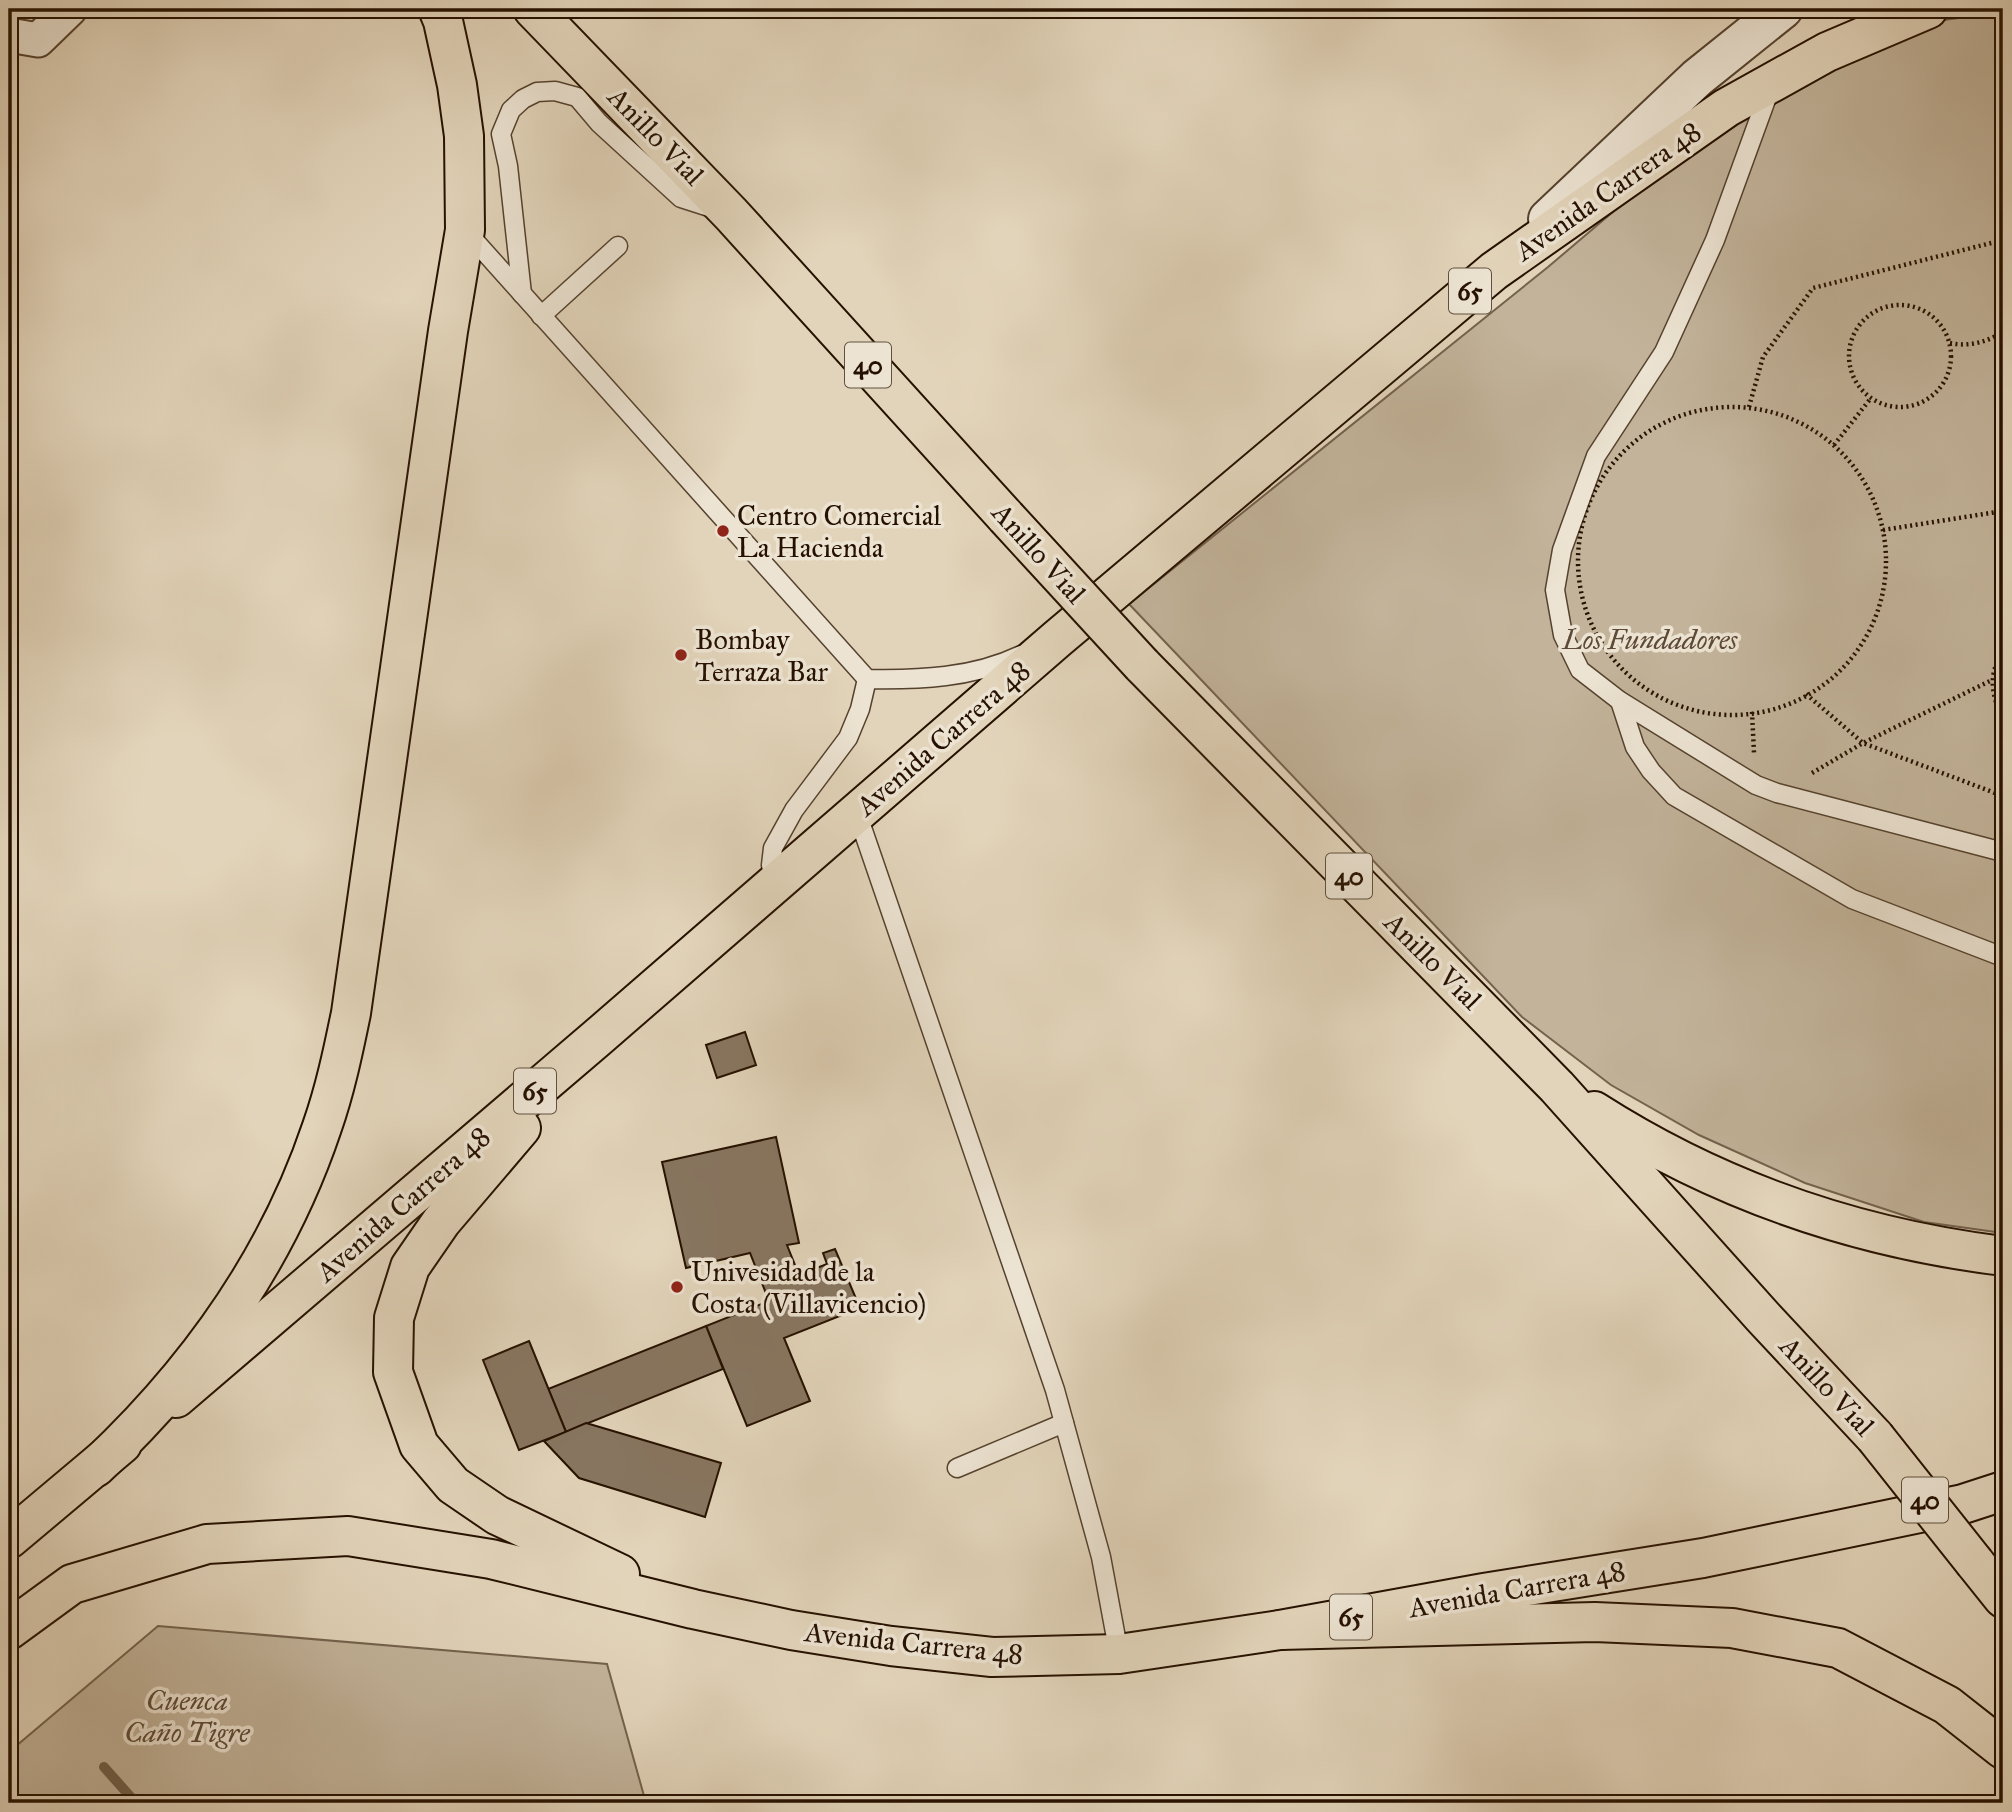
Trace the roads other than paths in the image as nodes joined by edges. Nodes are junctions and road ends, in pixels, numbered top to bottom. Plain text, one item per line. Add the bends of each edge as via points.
1 (70, 9) edge
2 (438, 9) edge
3 (533, 9) edge
4 (1783, 9) edge
5 (1928, 9) edge
6 (9, 36) edge
7 (1773, 82) junction
8 (731, 214) junction
9 (465, 230) junction
10 (618, 246) dead end
11 (1494, 271) junction
12 (522, 294) junction
13 (541, 316) junction
14 (1057, 639) junction
15 (867, 679) junction
16 (1620, 701) junction
17 (857, 813) junction
18 (2003, 852) edge
19 (775, 884) junction
20 (2003, 957) edge
21 (597, 1038) junction
22 (1557, 1087) junction
23 (2003, 1256) edge
24 (1064, 1423) junction
25 (96, 1467) junction
26 (957, 1468) dead end
27 (2003, 1491) edge
28 (9, 1539) edge
29 (2003, 1598) edge
30 (693, 1609) junction
31 (9, 1630) edge
32 (1280, 1630) junction
33 (1119, 1654) junction
34 (2003, 1749) edge

1 - 6 street via 38,40
2 - 9 main road via 464,136
3 - 8 main road, Anillo Vial / 40
4 - 11 street via 1697,78
5 - 7 main road, Avenida Carrera 48 / 65 via 1827,52
7 - 11 main road, Avenida Carrera 48 / 65 via 1726,108
7 - 16 lane via 1715,240 1664,352 1596,456 1562,550 1555,590 1563,635 1580,670
8 - 12 lane via 681,198 577,97 537,92 511,110 501,134
8 - 22 main road, Anillo Vial / 40, bridge via 1142,665
9 - 12 lane
9 - 25 main road via 351,1013 322,1128 276,1236 240,1297 178,1382
10 - 13 lane
11 - 14 main road, Avenida Carrera 48 / 65
12 - 13 lane
13 - 15 lane
14 - 15 lane via 1012,660 965,673 916,680
14 - 17 main road, Avenida Carrera 48 / 65
15 - 19 lane via 848,738 794,810 773,848
16 - 18 lane via 1756,785
16 - 20 lane via 1635,747 1674,796 1852,899
17 - 19 main road, Avenida Carrera 48 / 65
17 - 24 lane
19 - 21 main road, Avenida Carrera 48 / 65
21 - 25 main road, Avenida Carrera 48 / 65
21 - 30 main road via 441,1222 410,1267 394,1318 393,1372 419,1445 453,1485 497,1515
22 - 23 main road, Anillo Vial via 1629,1134 1785,1207 1867,1232
22 - 29 main road, Anillo Vial / 40, bridge via 1875,1437
24 - 26 lane
24 - 33 lane via 1101,1557
25 - 28 main road, Avenida Carrera 48 / 65
27 - 32 main road, Avenida Carrera 48 / 65 via 1963,1504 1703,1558
30 - 31 main road, Avenida Carrera 48 / 65 via 491,1559 348,1536 207,1544 72,1584
30 - 33 main road, Avenida Carrera 48 / 65 via 816,1634 992,1657
32 - 33 main road, Avenida Carrera 48 / 65
32 - 34 main road via 1595,1622 1732,1628 1838,1647 1947,1705

